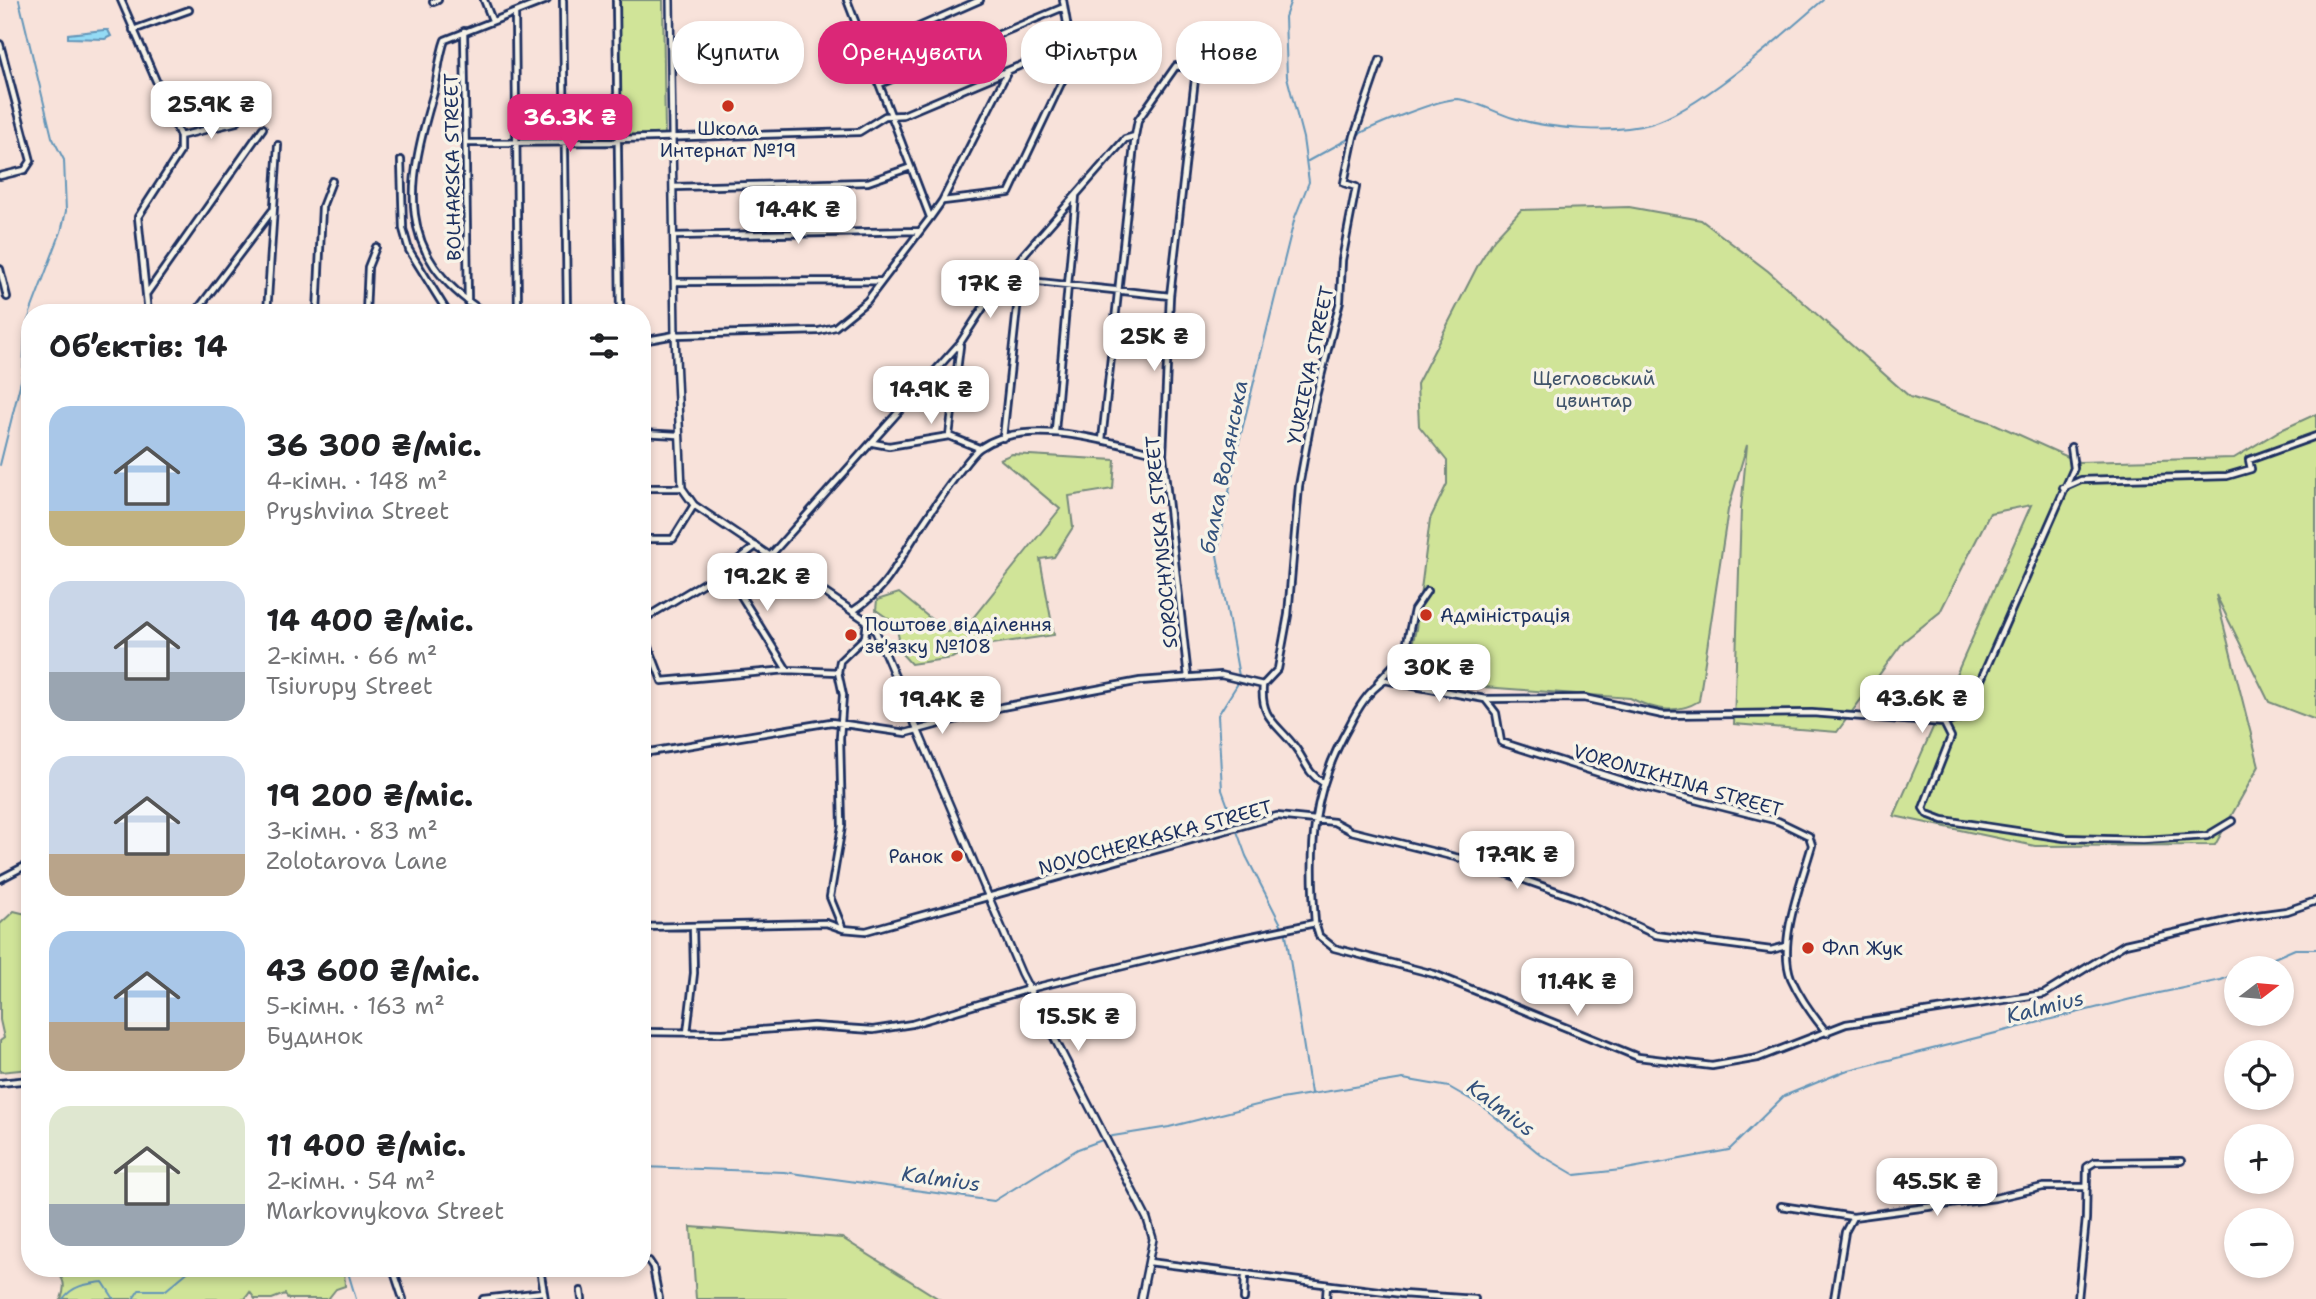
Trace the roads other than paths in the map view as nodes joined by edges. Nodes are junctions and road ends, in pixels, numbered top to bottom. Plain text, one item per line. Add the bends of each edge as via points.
1 (121, 0) edge
2 (484, 0) edge
3 (547, 0) edge
4 (563, 0) edge
5 (616, 0) edge
6 (670, 0) edge
7 (846, 0) edge
8 (980, 0) edge
9 (1063, 0) edge
10 (1064, 7) junction
11 (188, 10) dead end
12 (515, 13) junction
13 (492, 20) junction
14 (854, 21) edge
15 (932, 21) edge
16 (1067, 21) edge
17 (133, 30) junction
18 (464, 31) junction
19 (1007, 31) edge
20 (0, 44) edge
21 (1380, 60) dead end
22 (1021, 65) edge
23 (1009, 70) junction
24 (880, 84) edge
25 (1061, 84) edge
26 (892, 116) junction
27 (237, 122) dead end
28 (263, 128) dead end
29 (180, 136) junction
30 (1135, 136) junction
31 (673, 137) junction
32 (618, 139) junction
33 (516, 142) junction
34 (565, 142) junction
35 (466, 143) junction
36 (278, 145) dead end
37 (401, 160) dead end
38 (911, 167) junction
39 (0, 176) edge
40 (332, 181) dead end
41 (674, 187) junction
42 (1076, 195) junction
43 (942, 201) junction
44 (273, 210) junction
45 (930, 218) junction
46 (920, 231) junction
47 (674, 236) junction
48 (376, 247) dead end
49 (0, 269) edge
50 (1008, 274) junction
51 (1020, 280) junction
52 (882, 281) junction
53 (675, 282) junction
54 (1069, 286) junction
55 (1119, 291) junction
56 (147, 294) junction
57 (1170, 296) junction
58 (7, 298) dead end
59 (468, 303) joint
60 (148, 304) edge
61 (202, 304) edge
62 (268, 304) edge
63 (317, 304) edge
64 (366, 304) edge
65 (442, 304) edge
66 (518, 304) edge
67 (568, 304) edge
68 (620, 304) edge
69 (675, 335) junction
70 (651, 339) edge
71 (960, 343) junction
72 (1055, 431) junction
73 (651, 434) edge
74 (678, 435) junction
75 (949, 436) junction
76 (2316, 436) edge
77 (1003, 438) junction
78 (1102, 440) junction
79 (873, 443) junction
80 (2071, 447) dead end
81 (979, 448) junction
82 (1163, 456) junction
83 (651, 488) edge
84 (682, 488) junction
85 (2062, 488) junction
86 (694, 505) junction
87 (651, 539) edge
88 (756, 547) junction
89 (770, 555) junction
90 (725, 570) junction
91 (1427, 591) dead end
92 (853, 611) junction
93 (651, 615) edge
94 (867, 621) junction
95 (651, 652) edge
96 (1405, 652) junction
97 (787, 670) junction
98 (838, 672) junction
99 (1188, 677) junction
100 (1398, 683) junction
101 (1263, 685) junction
102 (1373, 688) junction
103 (1485, 699) junction
104 (1944, 723) junction
105 (841, 724) junction
106 (919, 729) junction
107 (651, 752) edge
108 (1322, 782) junction
109 (1315, 820) junction
110 (2232, 821) dead end
111 (21, 868) edge
112 (0, 879) edge
113 (989, 897) junction
114 (2316, 901) edge
115 (1315, 923) junction
116 (693, 926) junction
117 (651, 927) edge
118 (842, 929) junction
119 (1786, 946) junction
120 (1029, 989) junction
121 (651, 1032) edge
122 (687, 1033) junction
123 (1827, 1033) junction
124 (21, 1081) edge
125 (0, 1083) edge
126 (2181, 1161) dead end
127 (2087, 1187) junction
128 (1781, 1206) dead end
129 (1853, 1217) junction
130 (1149, 1262) junction
131 (651, 1264) edge
132 (1245, 1275) junction
133 (396, 1277) edge
134 (541, 1277) edge
135 (1327, 1285) junction
136 (581, 1291) dead end
137 (543, 1292) junction
138 (1402, 1296) edge
139 (403, 1299) edge
140 (482, 1299) edge
141 (545, 1299) edge
142 (582, 1299) edge
143 (659, 1299) edge
144 (1141, 1299) edge
145 (1244, 1299) edge
146 (1326, 1299) edge
147 (1475, 1299) edge
148 (1834, 1299) edge
149 (2078, 1299) edge

1 - 17 street
2 - 13 street
3 - 12 street
4 - 34 street
5 - 32 street
6 - 31 street
7 - 14 street
8 - 15 street
9 - 10 street
10 - 16 street
10 - 19 street
11 - 17 street
12 - 13 street
12 - 33 street
13 - 18 street
17 - 29 street
18 - 35 street, BOLHARSKA STREET
18 - 59 street via 444,44 412,186 428,260
20 - 39 street via 30,167
21 - 101 street, YURIEVA STREET via 1354,136 1344,183 1356,187 1342,260 1340,301 1299,486 1288,615 1278,668
22 - 23 street
23 - 26 street
23 - 43 street
24 - 26 street
25 - 43 street via 1009,193
26 - 31 street via 859,132
26 - 38 street
27 - 29 street
28 - 56 street
29 - 56 street via 180,152 138,217
30 - 42 street via 1125,139
30 - 55 street
30 - 57 street, SOROCHYNSKA STREET via 1138,120 1176,66 1196,70
31 - 32 street
31 - 41 street
32 - 34 street
32 - 68 street
33 - 34 street
33 - 35 street
33 - 66 street
34 - 67 street
35 - 59 street, BOLHARSKA STREET
36 - 44 street
37 - 65 street via 403,229 409,250
38 - 41 street via 868,182
38 - 45 street
40 - 63 street via 322,207
41 - 47 street
42 - 50 street
42 - 54 street
43 - 45 street
44 - 61 street
44 - 62 street
45 - 46 street
46 - 47 street
46 - 52 street
47 - 53 street
48 - 64 street via 368,267
49 - 58 street
50 - 51 street
50 - 71 street
51 - 54 street
51 - 77 street
52 - 53 street
52 - 69 street via 851,316 827,330
53 - 69 street
54 - 55 street
54 - 72 street
55 - 57 street
55 - 78 street
56 - 60 street
57 - 82 street, SOROCHYNSKA STREET
69 - 70 street
69 - 74 street
71 - 75 street
71 - 79 street
72 - 77 street
72 - 78 street
73 - 74 street
74 - 84 street
75 - 79 street via 889,446
75 - 81 street
76 - 85 street via 2249,460 2251,469 2227,476 2081,480
77 - 81 street
78 - 82 street
79 - 89 street
80 - 85 street via 2074,468
81 - 92 street via 877,596
82 - 99 street, SOROCHYNSKA STREET
83 - 84 street
84 - 86 street
85 - 104 street via 1964,717
86 - 87 street via 673,539
86 - 88 street
88 - 89 street
88 - 90 street
89 - 92 street
90 - 93 street
90 - 97 street
91 - 96 street via 1414,610
92 - 94 street
94 - 98 street via 864,637 840,661
94 - 106 street via 882,643
95 - 97 street via 662,681
96 - 100 street
96 - 102 street
97 - 98 street
98 - 105 street via 843,695
99 - 101 street via 1230,677
99 - 106 street via 1140,681
100 - 102 street via 1385,680
100 - 103 street
101 - 108 street via 1262,701 1271,722 1294,745 1311,775
102 - 108 street via 1331,758
103 - 104 street via 1584,698 1663,715 1812,713
103 - 119 street, VORONIKHINA STREET via 1496,713 1501,742 1636,785 1778,821 1809,835 1812,845
104 - 110 street via 1951,737 1923,808 1943,820 2064,838 2143,840 2207,836
105 - 106 street via 906,733
105 - 107 street
105 - 118 street via 842,826 830,897
106 - 113 street
108 - 109 street
109 - 113 street, NOVOCHERKASKA STREET via 1277,816
109 - 115 street
109 - 119 street, NOVOCHERKASKA STREET via 1471,861 1576,898 1656,935 1770,950
111 - 112 street
113 - 118 street, NOVOCHERKASKA STREET via 866,931
113 - 120 street
114 - 123 street via 2125,944 2044,994 1846,1024
115 - 120 street
115 - 123 street via 1319,936 1334,948 1434,974 1639,1057 1724,1065
116 - 117 street, NOVOCHERKASKA STREET
116 - 118 street, NOVOCHERKASKA STREET via 826,923
116 - 122 street via 694,972
119 - 123 street, VORONIKHINA STREET via 1790,976
120 - 122 street via 912,1024 873,1030 813,1026
120 - 130 street via 1147,1219 1153,1239
121 - 122 street
124 - 125 street
126 - 127 street via 2095,1162 2087,1167
127 - 129 street via 2043,1187
127 - 149 street
128 - 129 street
129 - 148 street via 1845,1232
130 - 132 street
130 - 144 street
131 - 143 street
132 - 135 street
132 - 145 street
133 - 139 street
134 - 137 street
135 - 138 street
135 - 146 street
136 - 142 street
137 - 140 street
137 - 141 street
138 - 147 street

